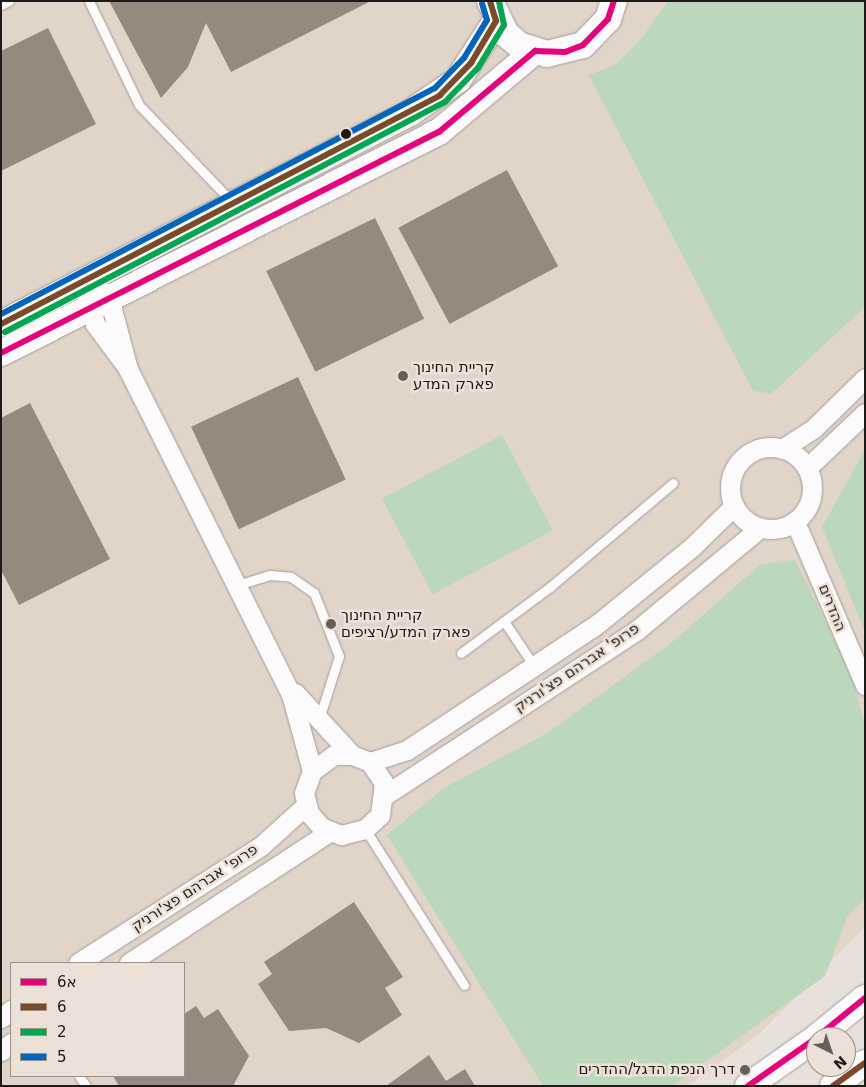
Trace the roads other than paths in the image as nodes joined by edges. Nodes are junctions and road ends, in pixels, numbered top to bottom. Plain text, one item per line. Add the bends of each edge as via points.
1 (9, 1) edge
2 (89, 1) edge
3 (614, 1) edge
4 (1, 5) edge
5 (493, 11) edge
6 (535, 51) junction
7 (232, 202) junction
8 (88, 280) junction
9 (99, 304) junction
10 (1, 324) edge
11 (1, 354) edge
12 (865, 378) edge
13 (865, 413) edge
14 (782, 448) junction
15 (807, 468) junction
16 (673, 483) dead end
17 (734, 506) junction
18 (760, 528) junction
19 (799, 531) dead end
20 (233, 586) junction
21 (504, 621) junction
22 (461, 653) dead end
23 (534, 666) junction
24 (283, 676) junction
25 (865, 685) edge
26 (318, 722) junction
27 (352, 755) junction
28 (370, 762) junction
29 (312, 771) junction
30 (386, 795) junction
31 (306, 805) junction
32 (366, 829) junction
33 (329, 832) junction
34 (80, 962) edge
35 (131, 962) edge
36 (464, 985) dead end
37 (865, 998) edge
38 (830, 1027) edge
39 (806, 1046) edge
40 (865, 1063) edge
41 (748, 1086) edge
42 (833, 1086) edge

1 - 4 lane
2 - 7 lane via 139,105
3 - 6 street via 603,26 583,45 566,52
5 - 6 street via 519,45
5 - 7 street via 471,63 440,95
6 - 9 street via 464,115 439,132
7 - 8 street
8 - 9 street
8 - 10 street
9 - 11 street
9 - 20 street
12 - 14 street via 813,429
13 - 15 street
14 - 15 street
14 - 17 street via 766,448 743,458 731,481
15 - 18 street via 812,491 803,513 784,527
16 - 21 lane
17 - 18 street via 740,516
17 - 23 street, פרופ' אברהם פצ'ורניק via 596,625
18 - 30 street, פרופ' אברהם פצ'ורניק via 637,630
19 - 25 street, ההדרים
20 - 24 street
20 - 26 lane via 270,575 291,577 314,593 339,656
21 - 22 lane
21 - 23 lane
23 - 28 street, פרופ' אברהם פצ'ורניק via 407,750
24 - 26 street
24 - 29 street via 297,712
26 - 27 street
27 - 28 street
27 - 29 street via 334,755
28 - 30 street via 384,783
29 - 31 street
30 - 32 street via 380,815
31 - 33 street via 314,821
31 - 34 street, פרופ' אברהם פצ'ורניק via 261,846
32 - 33 street via 347,835
32 - 36 lane
33 - 35 street, פרופ' אברהם פצ'ורניק
37 - 38 street
39 - 41 street
40 - 42 street

